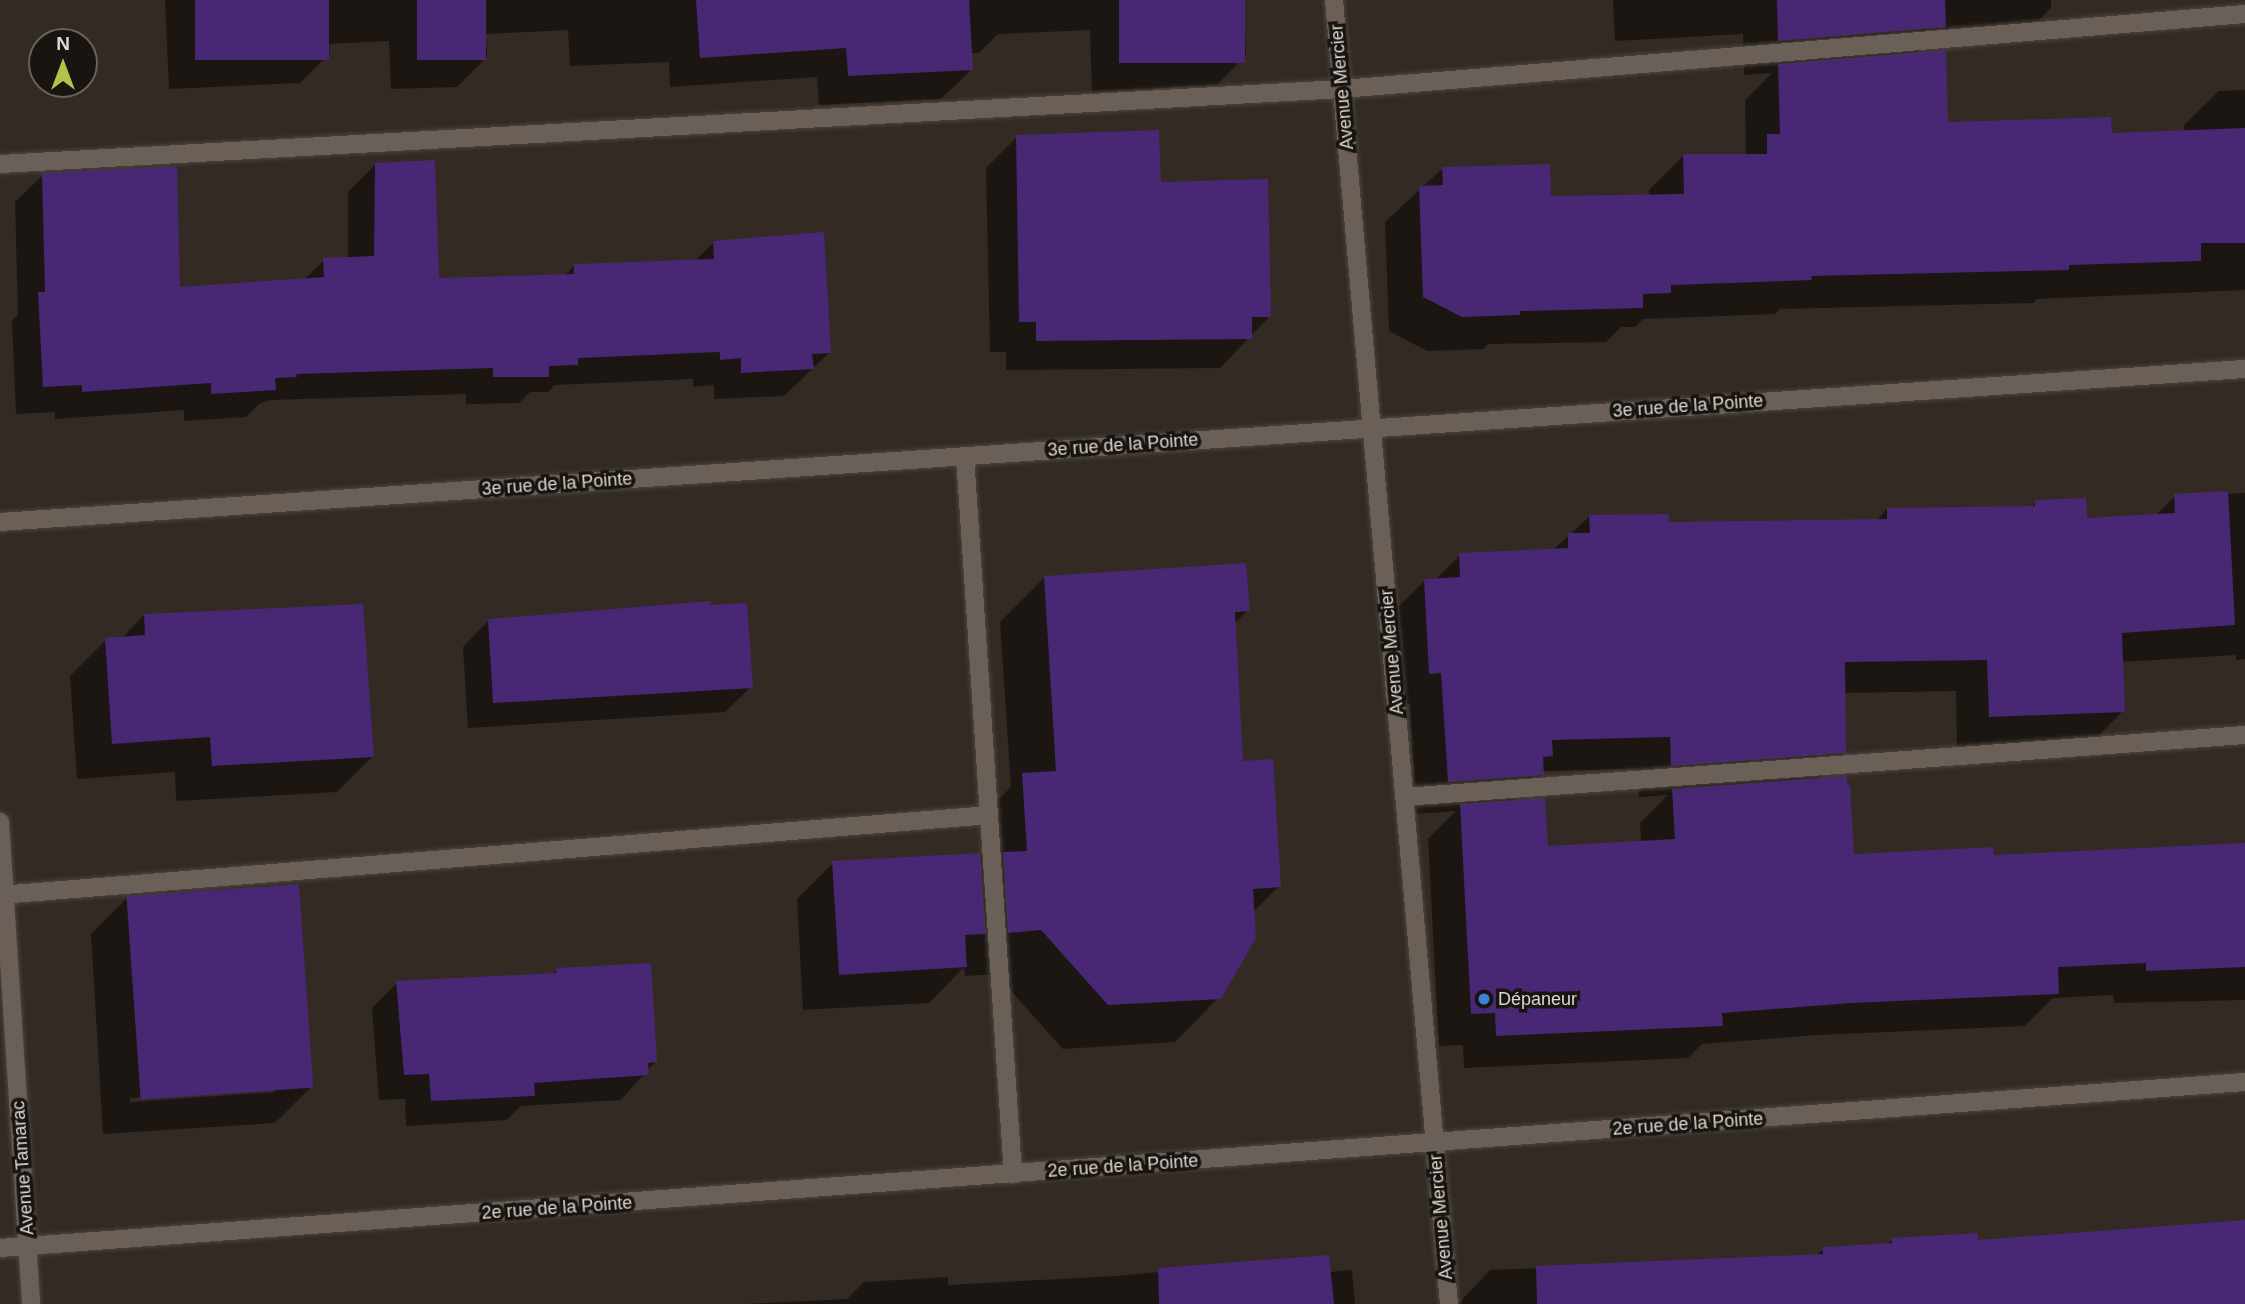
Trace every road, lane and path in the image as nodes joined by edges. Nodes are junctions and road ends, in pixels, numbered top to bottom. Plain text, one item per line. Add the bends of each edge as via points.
1 (1334, 0) edge
2 (2245, 14) edge
3 (1342, 89) junction
4 (0, 164) edge
5 (2245, 369) edge
6 (1372, 428) junction
7 (965, 456) junction
8 (0, 522) edge
9 (2245, 735) edge
10 (1404, 797) junction
11 (989, 815) junction
12 (0, 822) edge
13 (2, 895) edge
14 (2245, 1082) edge
15 (1435, 1143) junction
16 (1013, 1174) junction
17 (28, 1246) junction
18 (0, 1248) edge
19 (31, 1304) edge
20 (1449, 1304) edge

1 - 3 street, Avenue Mercier
2 - 3 street
3 - 4 street
3 - 6 street, Avenue Mercier
5 - 6 street, 3e rue de la Pointe
6 - 7 street, 3e rue de la Pointe
6 - 10 street, Avenue Mercier
7 - 8 street, 3e rue de la Pointe
7 - 11 street
9 - 10 street
10 - 15 street, Avenue Mercier
11 - 13 street
11 - 16 street
12 - 13 street, Avenue Tamarac
13 - 17 street, Avenue Tamarac
14 - 15 street, 2e rue de la Pointe
15 - 16 street, 2e rue de la Pointe
15 - 20 street, Avenue Mercier
16 - 17 street, 2e rue de la Pointe
17 - 18 street, 2e rue de la Pointe
17 - 19 street, Avenue Tamarac

